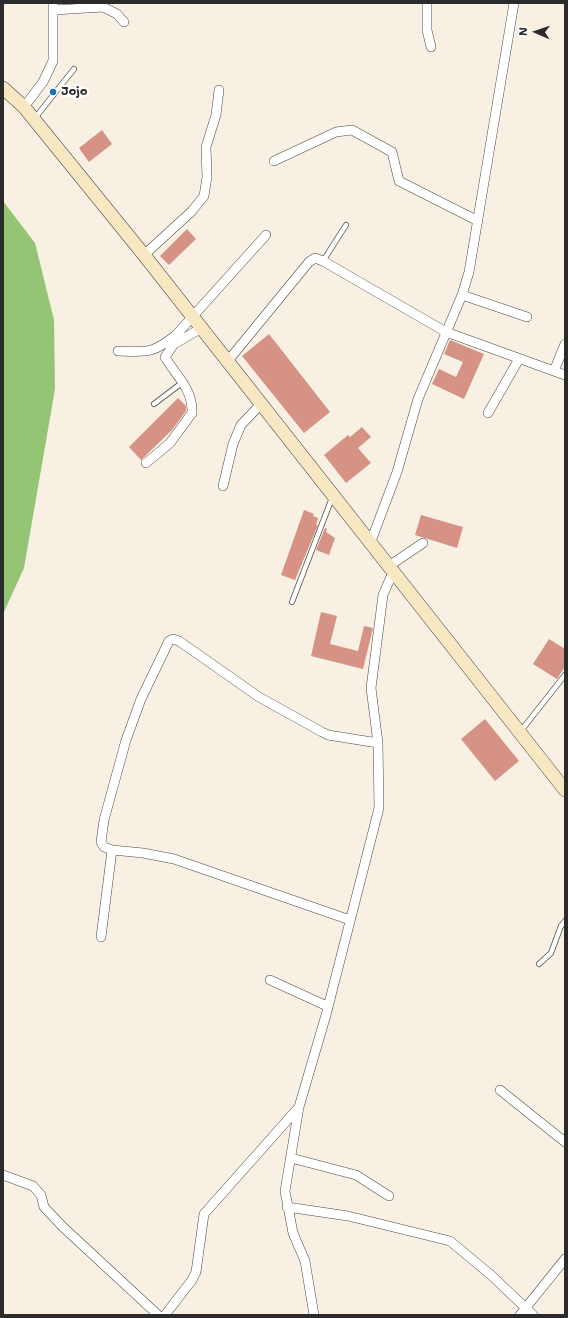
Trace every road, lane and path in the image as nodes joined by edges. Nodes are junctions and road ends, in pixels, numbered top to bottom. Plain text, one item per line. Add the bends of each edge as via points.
1 (428, 3) edge
2 (514, 3) edge
3 (53, 6) edge
4 (124, 22) dead end
5 (431, 47) dead end
6 (74, 69) dead end
7 (3, 88) edge
8 (219, 90) dead end
9 (24, 107) junction
10 (34, 120) junction
11 (274, 161) dead end
12 (478, 222) junction
13 (346, 225) dead end
14 (266, 234) dead end
15 (144, 255) junction
16 (323, 261) junction
17 (462, 295) junction
18 (527, 318) dead end
19 (197, 323) junction
20 (446, 332) junction
21 (565, 344) edge
22 (118, 351) dead end
23 (519, 359) junction
24 (227, 362) junction
25 (554, 371) junction
26 (565, 375) edge
27 (184, 382) junction
28 (154, 404) dead end
29 (260, 405) junction
30 (488, 413) dead end
31 (146, 463) dead end
32 (223, 486) dead end
33 (332, 496) junction
34 (423, 543) dead end
35 (370, 544) junction
36 (391, 569) junction
37 (292, 602) dead end
38 (565, 675) edge
39 (520, 733) junction
40 (378, 744) junction
41 (565, 790) edge
42 (112, 850) junction
43 (350, 920) junction
44 (565, 921) edge
45 (101, 937) dead end
46 (539, 964) dead end
47 (270, 980) dead end
48 (328, 1006) junction
49 (500, 1090) dead end
50 (299, 1107) junction
51 (565, 1142) edge
52 (290, 1158) junction
53 (3, 1175) edge
54 (389, 1196) dead end
55 (287, 1207) junction
56 (565, 1259) edge
57 (522, 1312) edge
58 (158, 1315) edge
59 (165, 1315) edge
60 (314, 1315) edge
61 (533, 1315) edge

1 - 5 street via 427,30
2 - 12 street
3 - 4 street via 103,7 118,14
3 - 9 street via 52,61 43,82
6 - 10 lane
7 - 9 street
8 - 15 street via 216,115 206,147 207,177 204,196 192,212
9 - 10 street
10 - 15 street
11 - 12 street via 336,132 352,130 392,152 399,181
12 - 17 street
13 - 16 lane
14 - 19 street
15 - 19 street
16 - 20 street
16 - 24 street via 315,258 309,262
17 - 18 street
17 - 20 street
19 - 22 street via 160,348 149,352
19 - 24 street
19 - 27 street via 174,344 165,357
20 - 23 street
20 - 35 street via 418,399 397,472
21 - 25 street
23 - 25 street
23 - 30 street
24 - 29 street
25 - 26 street
27 - 28 lane
27 - 31 street via 192,413 170,443
29 - 32 street via 241,425 233,444
29 - 33 street
33 - 35 street
33 - 37 lane
34 - 36 street
35 - 36 street
36 - 39 street
36 - 40 street via 383,595 371,688
38 - 39 lane
39 - 41 street
40 - 42 street via 322,732 259,696 173,639 169,641 141,699 126,740 102,834 101,842 104,847
40 - 43 street via 380,802
42 - 43 street via 174,859
42 - 45 street
43 - 48 street
44 - 46 lane via 558,931 551,953
47 - 48 street
48 - 50 street
49 - 51 street
50 - 52 street
50 - 59 street via 204,1214 196,1272
52 - 54 street via 356,1175
52 - 55 street via 285,1191
53 - 58 street via 33,1186 41,1196 44,1207 62,1228
55 - 57 street via 348,1216 450,1241 491,1275
55 - 60 street via 293,1234 305,1261
56 - 57 street
57 - 61 street

